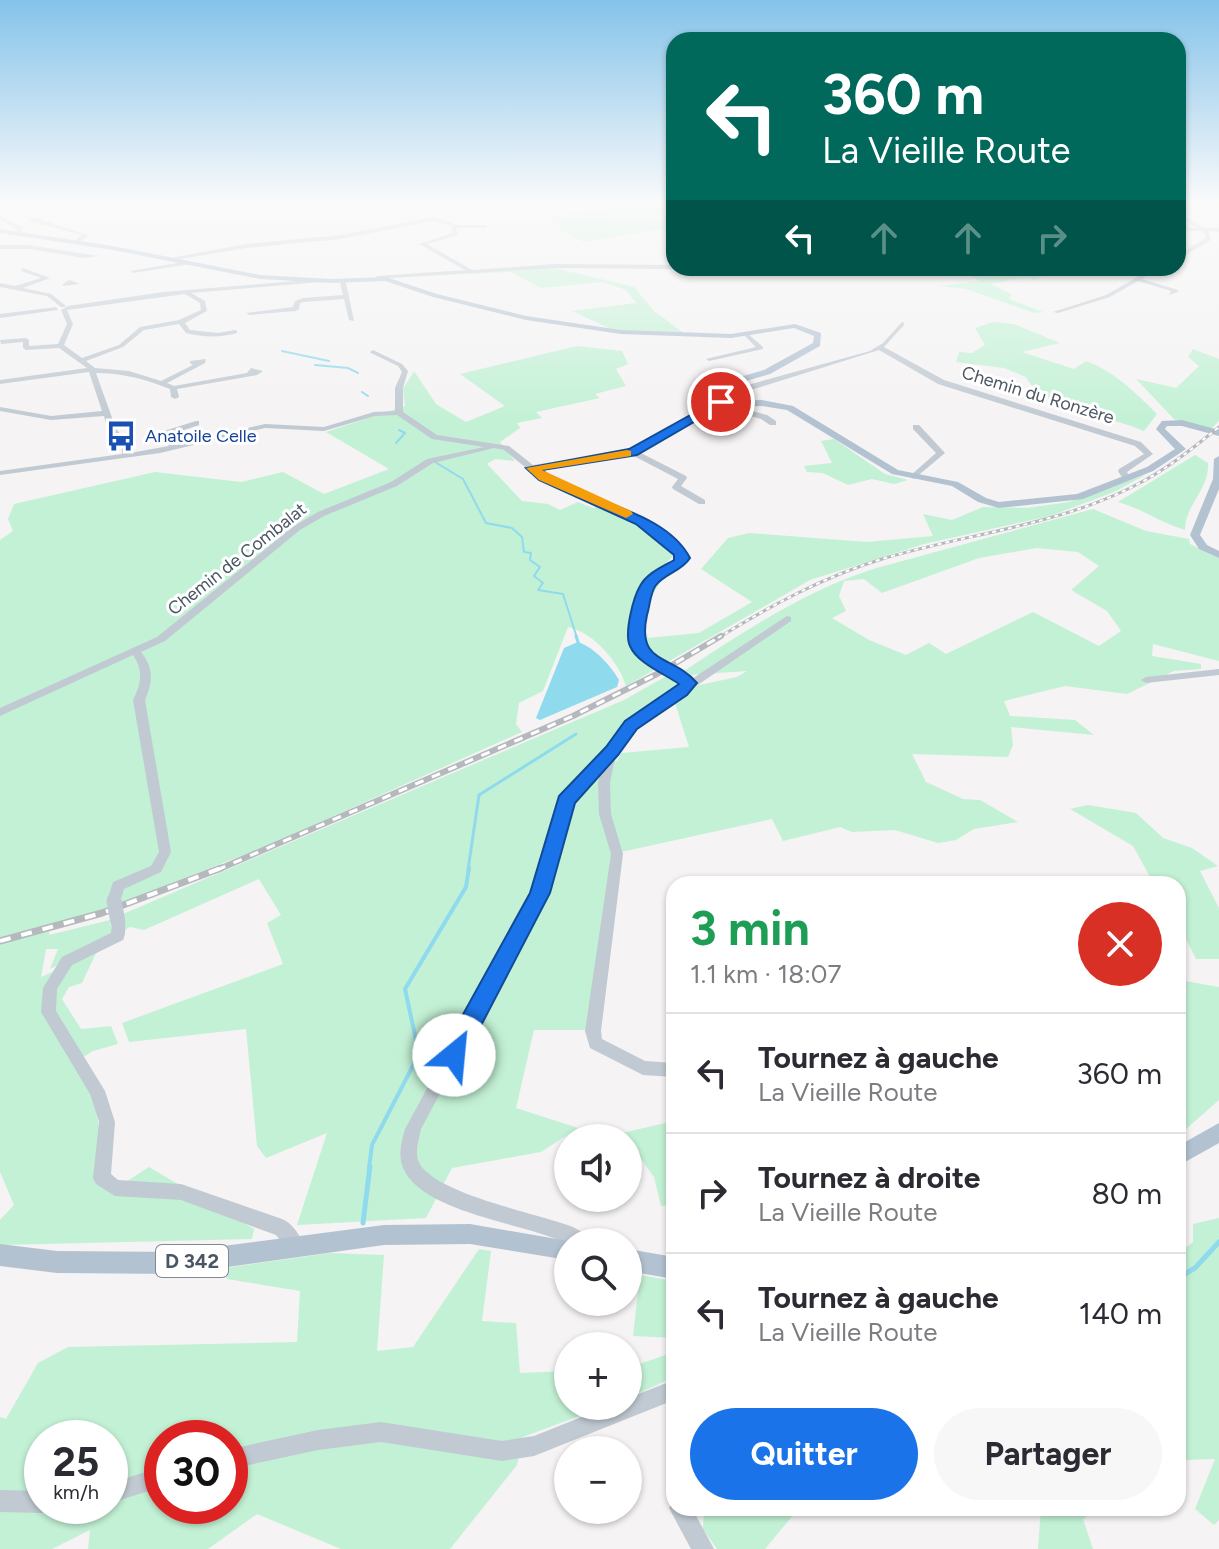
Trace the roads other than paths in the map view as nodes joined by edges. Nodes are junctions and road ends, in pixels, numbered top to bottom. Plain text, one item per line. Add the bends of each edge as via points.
1 (42, 276) edge
2 (257, 276) edge
3 (412, 276) edge
4 (1142, 276) edge
5 (47, 278) junction
6 (391, 278) junction
7 (1137, 279) junction
8 (319, 281) junction
9 (69, 282) dead end
10 (343, 282) junction
11 (0, 285) edge
12 (11, 289) junction
13 (183, 292) junction
14 (1171, 294) dead end
15 (347, 297) junction
16 (1098, 300) junction
17 (1117, 306) dead end
18 (63, 308) junction
19 (1056, 312) dead end
20 (249, 313) dead end
21 (0, 316) edge
22 (352, 320) dead end
23 (181, 322) junction
24 (902, 324) dead end
25 (223, 334) dead end
26 (747, 335) junction
27 (1, 342) edge
28 (60, 346) junction
29 (880, 348) junction
30 (373, 352) dead end
31 (709, 359) dead end
32 (83, 360) junction
33 (198, 364) dead end
34 (91, 368) junction
35 (250, 373) dead end
36 (0, 382) edge
37 (162, 383) junction
38 (718, 404) junction
39 (0, 409) edge
40 (107, 413) junction
41 (399, 413) junction
42 (196, 423) dead end
43 (773, 423) dead end
44 (916, 427) dead end
45 (1219, 433) edge
46 (497, 446) junction
47 (174, 448) junction
48 (633, 452) junction
49 (126, 456) junction
50 (1219, 459) edge
51 (532, 468) junction
52 (0, 473) edge
53 (914, 477) junction
54 (1126, 477) junction
55 (702, 502) dead end
56 (1219, 555) edge
57 (787, 619) dead end
58 (136, 652) junction
59 (1219, 672) edge
60 (685, 680) junction
61 (1146, 680) dead end
62 (0, 712) edge
63 (612, 751) junction
64 (666, 1069) edge
65 (1219, 1132) edge
66 (1186, 1152) edge
67 (554, 1228) edge
68 (295, 1245) junction
69 (554, 1248) edge
70 (0, 1255) edge
71 (642, 1262) edge
72 (666, 1267) edge
73 (666, 1393) edge
74 (248, 1455) edge
75 (0, 1501) edge
76 (24, 1502) edge
77 (684, 1516) edge
78 (703, 1549) edge

1 - 5 street
2 - 8 main road
3 - 6 street
4 - 7 street
5 - 9 street
5 - 12 street
6 - 10 main road
6 - 26 main road via 435,296 542,320 621,332
7 - 14 street via 1176,291
7 - 16 street
8 - 10 main road
8 - 13 street
10 - 15 street
11 - 12 street
12 - 18 street via 49,295
13 - 18 street
13 - 23 street via 204,306 199,316
15 - 20 street via 303,300 296,309
15 - 22 street
16 - 17 street
16 - 19 street
18 - 21 street
18 - 28 street via 70,324
23 - 25 street via 188,332
23 - 32 street via 142,328 121,346
24 - 29 street
26 - 31 street via 761,348
26 - 38 main road via 795,326 814,331 820,340 767,372 705,391 705,400
27 - 28 street via 26,340 31,349
28 - 32 street
29 - 38 street via 751,387
29 - 54 street, Chemin du Ronzère via 941,382 1138,444 1149,454 1122,471
30 - 41 street via 406,372 399,388
32 - 34 street
33 - 37 street
34 - 36 street
34 - 37 street via 132,372
34 - 40 street
35 - 37 street via 174,393
38 - 43 street
38 - 48 street
38 - 53 main road via 790,408 888,468
39 - 40 street via 51,418
40 - 49 street via 126,446
41 - 46 street via 435,437
41 - 47 street via 374,414 324,429 265,426
42 - 47 street via 164,434
44 - 53 street via 941,453
45 - 54 main road via 1163,423 1160,429 1179,443 1180,451
46 - 51 street
46 - 58 street, Chemin de Combalat via 430,461 394,484 321,514 161,639
47 - 49 street
48 - 51 street
48 - 55 street via 683,478 676,487
49 - 52 street
50 - 56 main road via 1218,479 1195,535 1203,547
51 - 60 street, bridge via 641,521 680,552 680,563 652,580 641,604 637,645
53 - 54 main road via 952,483 987,503 1010,506 1079,497
57 - 60 street
58 - 62 street, Chemin de Combalat
58 - 68 street, bridge via 147,671 139,700 165,852 156,869 118,886 118,936 67,961 50,988 48,1012 97,1091 104,1112 102,1178 115,1188 181,1192 282,1228
59 - 61 street
60 - 63 street via 681,692 631,725
63 - 64 street via 604,783 605,814 617,854 595,1043 643,1068
63 - 67 street via 566,800 540,893 415,1124 408,1147 411,1169 426,1184 502,1215
65 - 66 main road
68 - 69 main road, D 342 via 384,1235 470,1234
68 - 70 main road, D 342 via 177,1263 57,1262
71 - 72 main road
73 - 74 street via 534,1446 502,1451 381,1432
75 - 76 street
77 - 78 street

